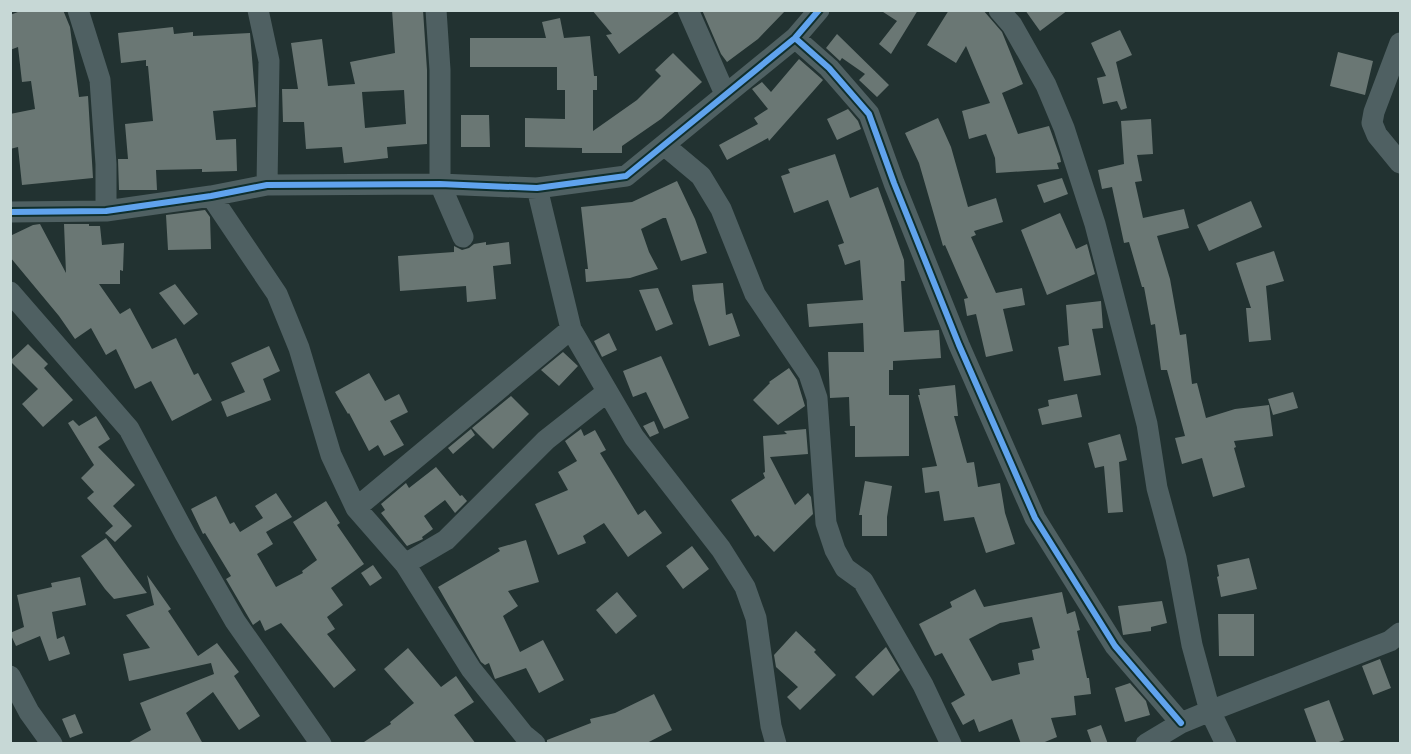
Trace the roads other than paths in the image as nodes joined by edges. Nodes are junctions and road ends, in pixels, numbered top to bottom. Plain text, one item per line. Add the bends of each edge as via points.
1 (78, 10) edge
2 (258, 10) edge
3 (436, 10) edge
4 (688, 10) edge
5 (819, 10) edge
6 (999, 10) edge
7 (795, 38) junction
8 (1401, 43) edge
9 (725, 94) junction
10 (664, 144) junction
11 (1401, 163) edge
12 (440, 184) junction
13 (267, 185) junction
14 (537, 188) junction
15 (211, 196) junction
16 (106, 211) junction
17 (10, 212) edge
18 (463, 237) dead end
19 (10, 292) edge
20 (571, 329) junction
21 (607, 392) junction
22 (356, 508) junction
23 (405, 564) junction
24 (1401, 633) edge
25 (10, 676) edge
26 (1210, 711) junction
27 (1181, 723) junction
28 (52, 744) edge
29 (321, 744) edge
30 (535, 744) edge
31 (776, 744) edge
32 (951, 744) edge
33 (1146, 744) edge
34 (1226, 744) edge

1 - 16 street via 100,80
2 - 13 street via 269,61
3 - 12 street
4 - 9 street
5 - 7 street
6 - 26 street via 1012,25 1046,85 1095,224 1147,424 1157,488
7 - 9 street
7 - 27 street via 829,68 869,114 959,345 1035,518 1114,646
8 - 11 street via 1372,123
9 - 10 street
10 - 14 street via 626,176
10 - 32 street via 701,176 721,209 755,294 809,374 817,398 826,523 835,550 845,568 863,581 923,685
12 - 13 street
12 - 14 street
12 - 18 street
13 - 15 street
14 - 20 street
15 - 16 street
15 - 22 street via 277,294 299,348 331,454
16 - 17 street
19 - 29 street via 129,429 235,621
20 - 21 street
20 - 22 street
21 - 23 street via 546,440 446,540
21 - 31 street via 634,437 721,549 745,587 756,618
22 - 23 street
23 - 30 street via 471,669
24 - 26 street via 1390,641
25 - 28 street
26 - 27 street
26 - 34 street
27 - 33 street

